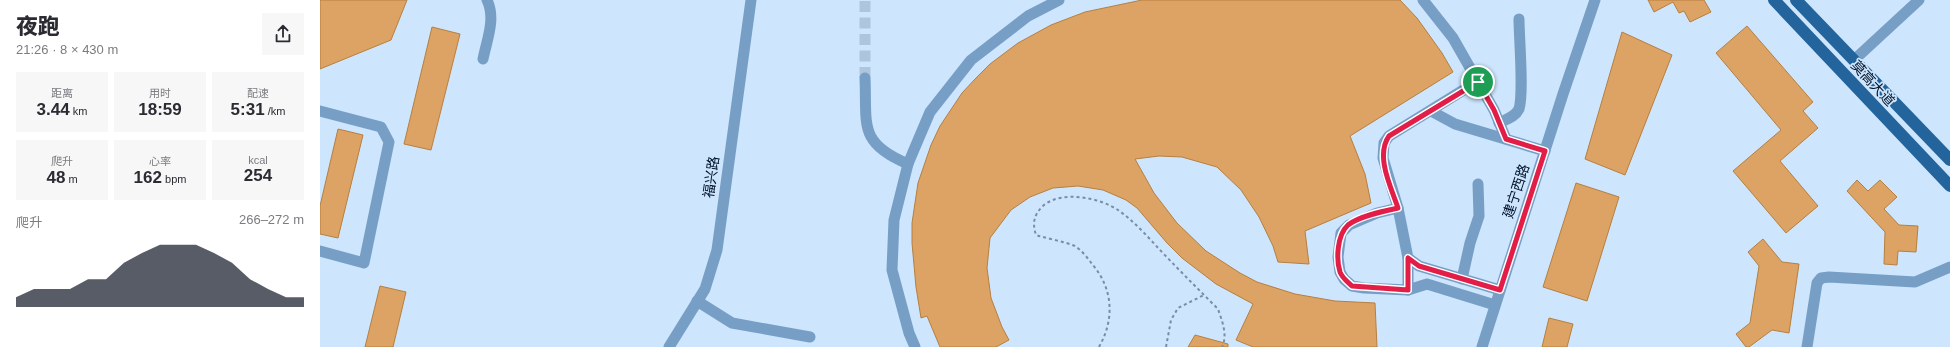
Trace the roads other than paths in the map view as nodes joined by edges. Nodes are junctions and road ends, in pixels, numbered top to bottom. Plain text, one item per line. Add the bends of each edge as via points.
1 (487, 0) edge
2 (751, 0) edge
3 (1059, 0) edge
4 (1423, 0) edge
5 (1595, 0) edge
6 (1774, 0) edge
7 (1796, 0) edge
8 (1919, 0) edge
9 (1519, 19) dead end
10 (483, 59) dead end
11 (1854, 60) junction
12 (865, 78) tunnel mouth
13 (1478, 82) junction
14 (320, 111) edge
15 (1432, 111) junction
16 (1499, 123) junction
17 (1506, 139) junction
18 (1545, 151) junction
19 (1950, 160) edge
20 (908, 164) junction
21 (1478, 184) dead end
22 (1950, 186) edge
23 (1398, 208) junction
24 (320, 250) edge
25 (1408, 258) junction
26 (1950, 267) edge
27 (1462, 278) junction
28 (1408, 290) junction
29 (1500, 290) junction
30 (697, 302) junction
31 (1495, 305) junction
32 (810, 337) dead end
33 (669, 347) edge
34 (915, 347) edge
35 (1482, 347) edge
36 (1807, 347) edge

1 - 10 street via 491,9 491,25
2 - 30 street, 福兴路 via 717,250 705,289
3 - 20 street via 1028,16 971,60 930,112
4 - 13 street via 1453,38
5 - 18 street, 建宁西路
6 - 22 main road, 莫高大道
7 - 11 main road, 莫高大道
8 - 11 street
9 - 16 street via 1521,96 1518,109 1512,117
11 - 19 main road, 莫高大道
12 - 20 street via 867,130 876,147
13 - 15 street
13 - 16 street
14 - 24 street via 381,127 389,142 364,263
15 - 17 street via 1456,124
15 - 23 street via 1389,136 1384,143 1383,158
16 - 17 street
17 - 18 street
18 - 29 street, 建宁西路
20 - 34 street via 894,220 892,270
21 - 27 street via 1479,216
23 - 25 street
23 - 28 street via 1349,225 1341,233 1338,257 1340,272 1352,286
25 - 27 street via 1419,266
25 - 28 street
26 - 36 street via 1915,282 1821,278 1817,283
27 - 29 street
28 - 31 street via 1427,284
29 - 31 street, 建宁西路
30 - 32 street via 732,323
30 - 33 street, 福兴路
31 - 35 street, 建宁西路

